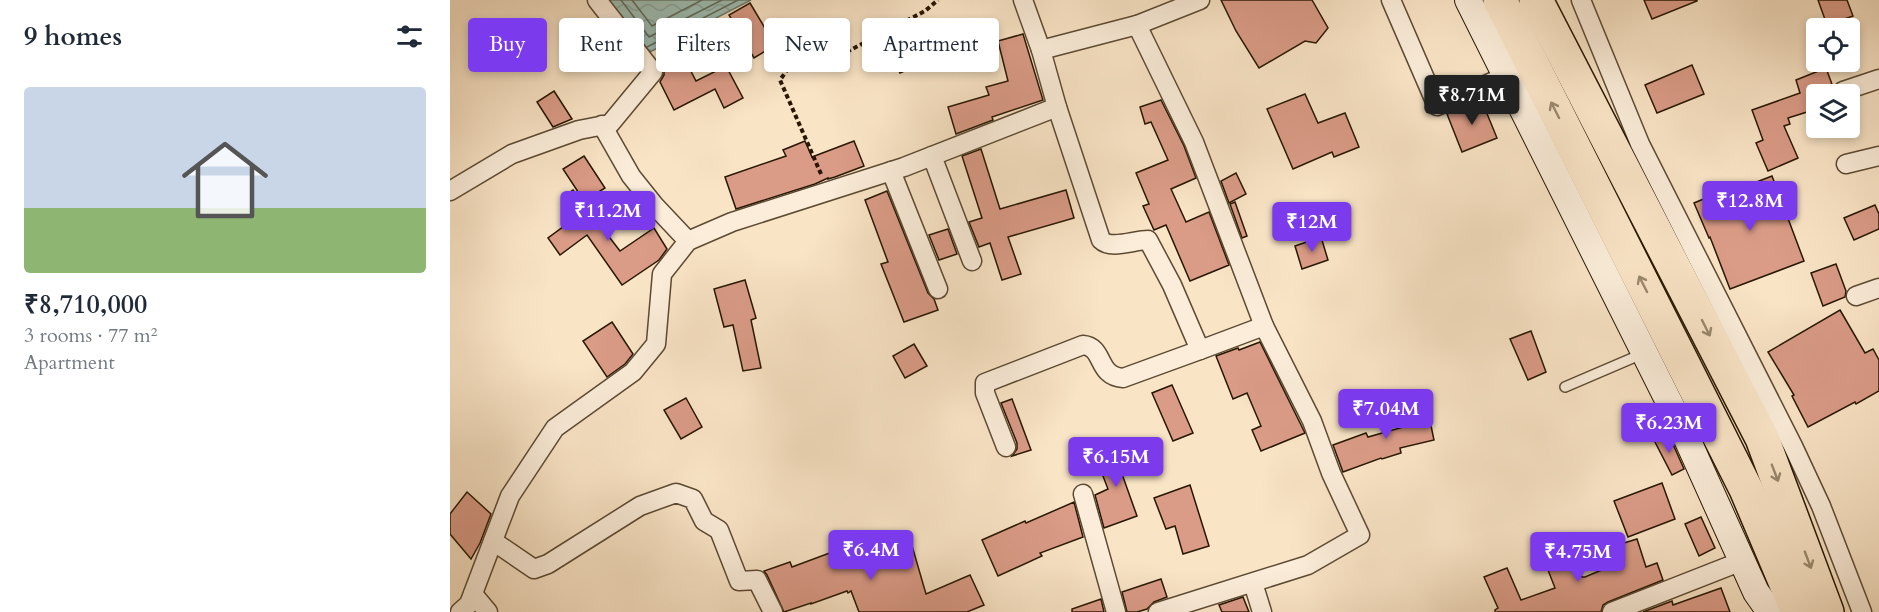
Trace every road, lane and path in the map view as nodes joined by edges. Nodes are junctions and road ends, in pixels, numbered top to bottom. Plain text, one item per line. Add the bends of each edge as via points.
1 (597, 0) edge
2 (938, 0) edge
3 (1023, 0) edge
4 (1200, 0) edge
5 (1391, 0) edge
6 (1468, 0) edge
7 (1500, 0) edge
8 (1536, 0) edge
9 (1560, 0) edge
10 (1581, 0) edge
11 (1137, 25) junction
12 (1041, 50) junction
13 (1506, 76) junction
14 (1879, 79) edge
15 (1860, 86) edge
16 (1057, 107) junction
17 (602, 125) junction
18 (932, 156) junction
19 (1879, 156) edge
20 (1846, 164) dead end
21 (891, 171) junction
22 (450, 191) edge
23 (829, 191) junction
24 (1640, 202) junction
25 (688, 241) junction
26 (972, 261) dead end
27 (1879, 288) edge
28 (938, 290) dead end
29 (1856, 296) dead end
30 (1264, 326) junction
31 (1657, 345) junction
32 (1200, 350) junction
33 (1565, 387) dead end
34 (1006, 447) dead end
35 (1083, 494) dead end
36 (493, 541) junction
37 (1742, 561) junction
38 (1252, 583) junction
39 (473, 594) junction
40 (1618, 611) edge
41 (460, 612) edge
42 (488, 612) edge
43 (772, 612) edge
44 (1116, 612) edge
45 (1158, 612) edge
46 (1262, 612) edge
47 (1770, 612) edge
48 (1798, 612) edge
49 (1827, 612) edge
50 (1863, 612) edge

1 - 17 street via 653,72 610,124
2 - 23 path via 925,11 837,57 829,47 792,63 780,80
3 - 12 street
4 - 11 street
5 - 13 street via 1437,106
6 - 13 street
31 -> 7 highway
8 - 24 highway
9 - 24 highway
10 - 50 street via 1640,144 1798,456
11 - 12 street
11 - 30 street via 1194,142
12 - 16 street
13 - 31 street
14 - 15 street
16 - 18 street
16 - 32 street via 1101,240 1112,245 1148,240
17 - 22 street via 512,154
17 - 25 street via 631,176
18 - 21 street
18 - 26 street
19 - 20 street
21 - 23 street
21 - 28 street
23 - 25 street via 732,222
24 -> 49 highway via 1762,438
25 - 36 street via 662,274 656,344 633,372 555,428 510,496
27 - 29 street
30 - 32 street
30 - 38 street via 1312,421 1360,535 1308,565
31 - 33 lane
31 - 37 street via 1683,430
31 - 48 highway via 1746,489
32 - 34 street via 1123,378 1107,372 1094,350 1083,345 985,383 985,393
35 - 44 street
36 - 39 street
36 - 43 street via 534,569 640,506 676,493 693,499 704,521 719,530 739,580 757,580
37 - 40 street
37 - 47 street
38 - 45 street
38 - 46 street
39 - 41 street
39 - 42 street

